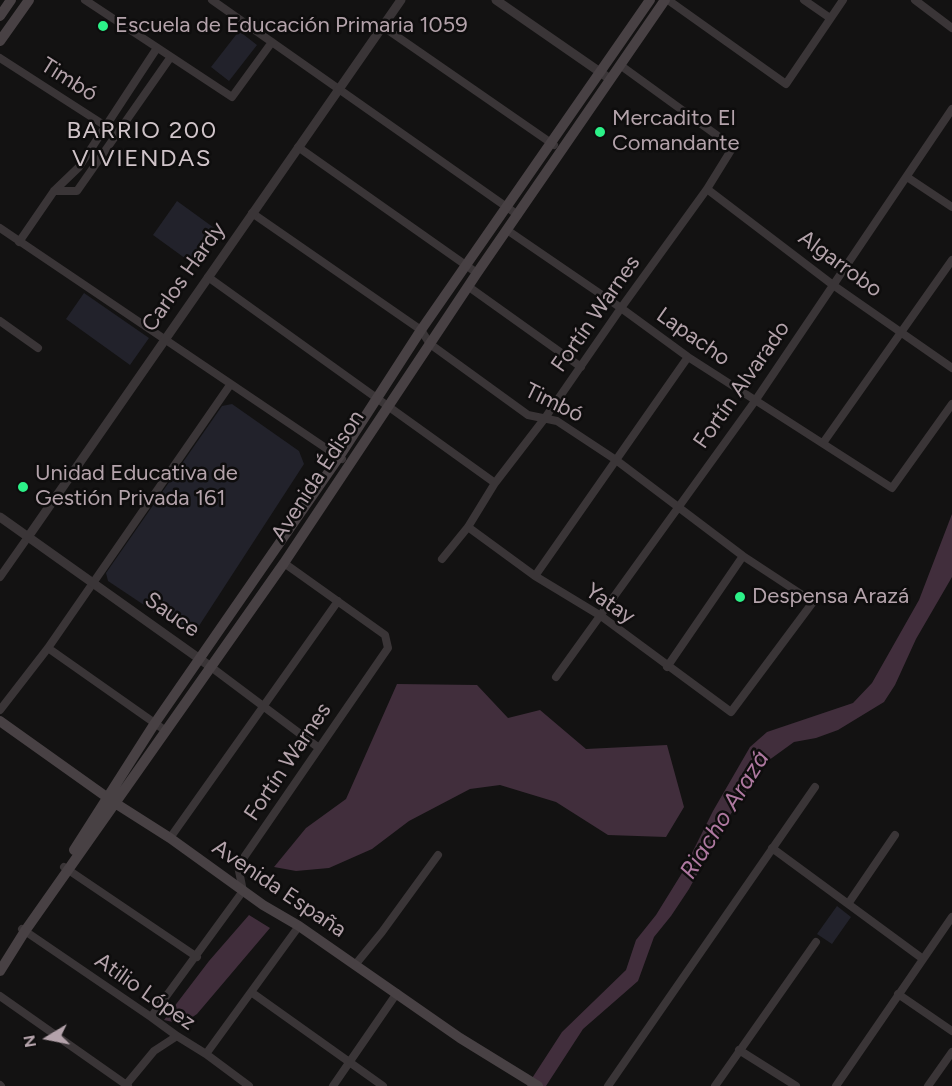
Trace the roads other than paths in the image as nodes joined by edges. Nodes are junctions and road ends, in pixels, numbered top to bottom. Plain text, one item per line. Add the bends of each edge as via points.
1 (11, 0) edge
2 (29, 0) edge
3 (86, 0) edge
4 (212, 0) edge
5 (400, 0) edge
6 (496, 0) edge
7 (666, 0) edge
8 (804, 0) edge
9 (843, 0) edge
10 (915, 0) edge
11 (645, 2) edge
12 (655, 13) junction
13 (0, 16) edge
14 (830, 18) junction
15 (382, 26) junction
16 (952, 28) edge
17 (0, 41) edge
18 (272, 42) junction
19 (157, 48) junction
20 (170, 57) junction
21 (0, 58) edge
22 (620, 65) junction
23 (606, 76) junction
24 (339, 89) junction
25 (952, 109) edge
26 (107, 126) junction
27 (118, 134) junction
28 (550, 143) junction
29 (298, 147) junction
30 (562, 151) junction
31 (907, 177) junction
32 (707, 189) junction
33 (54, 191) junction
34 (506, 207) junction
35 (952, 207) edge
36 (252, 213) junction
37 (518, 215) junction
38 (0, 228) edge
39 (507, 231) junction
40 (19, 242) junction
41 (952, 260) edge
42 (466, 266) junction
43 (477, 273) junction
44 (208, 277) junction
45 (833, 285) junction
46 (469, 286) junction
47 (621, 308) junction
48 (0, 321) edge
49 (421, 330) junction
50 (902, 332) junction
51 (165, 340) junction
52 (430, 344) junction
53 (38, 348) dead end
54 (688, 357) junction
55 (580, 367) junction
56 (952, 368) edge
57 (230, 385) junction
58 (376, 398) junction
59 (755, 401) junction
60 (952, 404) edge
61 (387, 406) junction
62 (545, 418) junction
63 (823, 442) junction
64 (339, 457) junction
65 (616, 460) junction
66 (350, 465) junction
67 (495, 483) junction
68 (678, 508) junction
69 (0, 517) edge
70 (468, 527) junction
71 (28, 537) junction
72 (743, 556) junction
73 (442, 559) dead end
74 (284, 563) junction
75 (535, 576) junction
76 (0, 577) edge
77 (93, 583) junction
78 (338, 602) junction
79 (601, 616) junction
80 (48, 648) junction
81 (199, 658) junction
82 (211, 667) junction
83 (668, 667) junction
84 (556, 677) dead end
85 (264, 708) junction
86 (0, 710) edge
87 (731, 712) joint
88 (0, 721) edge
89 (155, 723) junction
90 (166, 730) junction
91 (320, 748) junction
92 (815, 787) dead end
93 (111, 800) junction
94 (895, 835) dead end
95 (170, 838) junction
96 (772, 848) junction
97 (438, 855) dead end
98 (67, 868) junction
99 (243, 891) junction
100 (848, 904) junction
101 (952, 917) edge
102 (299, 926) junction
103 (23, 930) junction
104 (816, 942) dead end
105 (197, 957) junction
106 (923, 959) junction
107 (0, 960) edge
108 (355, 964) junction
109 (0, 970) edge
110 (251, 992) junction
111 (397, 993) junction
112 (898, 994) junction
113 (0, 996) edge
114 (152, 1017) junction
115 (952, 1031) edge
116 (177, 1036) junction
117 (739, 1050) junction
118 (952, 1052) edge
119 (206, 1054) junction
120 (350, 1061) junction
121 (126, 1085) edge
122 (249, 1086) edge
123 (333, 1086) edge
124 (383, 1086) edge
125 (538, 1086) edge
126 (608, 1086) edge
127 (715, 1086) edge
128 (796, 1086) edge
129 (836, 1086) edge
130 (928, 1086) edge

1 - 13 main road
2 - 17 main road
3 - 19 street
4 - 18 street
5 - 15 street, Carlos Hardy
6 - 23 street
7 - 12 main road, Avenida Édison
7 - 14 street via 786,84
8 - 14 street
9 - 14 street
10 - 16 street
11 - 12 street
11 - 23 main road, Avenida Édison
12 - 22 main road, Avenida Édison
15 - 24 street, Carlos Hardy
15 - 28 street
18 - 20 street via 232,97
18 - 24 street
19 - 20 street
19 - 26 street
20 - 27 street
21 - 26 street, Timbó
22 - 23 main road, Avenida Édison
22 - 32 street, Fortín Warnes via 734,147
23 - 28 main road, Avenida Édison
23 - 30 main road, Avenida Édison
24 - 29 street, Carlos Hardy
24 - 34 street
25 - 31 street, Fortín Alvarado
26 - 27 street, Timbó
26 - 33 street via 80,168
27 - 33 street via 77,191
28 - 30 street
28 - 34 main road, Avenida Édison
29 - 36 street, Carlos Hardy
29 - 42 street
30 - 37 main road, Avenida Édison
31 - 35 street
31 - 45 street, Fortín Alvarado
32 - 45 street, Algarrobo
32 - 47 street, Fortín Warnes
33 - 40 street
34 - 37 street
34 - 42 main road, Avenida Édison
36 - 44 street, Carlos Hardy
36 - 49 street, Timbó
37 - 39 main road, Avenida Édison
38 - 40 street
39 - 43 main road, Avenida Édison
39 - 47 street, Lapacho
40 - 51 street
41 - 50 street
42 - 43 street
42 - 49 main road, Avenida Édison
43 - 46 main road, Avenida Édison
44 - 51 street, Carlos Hardy
44 - 58 street
45 - 50 street, Algarrobo
45 - 59 street, Fortín Alvarado
46 - 52 main road, Avenida Édison
46 - 55 street
47 - 54 street, Lapacho
47 - 55 street, Fortín Warnes
48 - 53 street
49 - 52 street, Timbó
49 - 58 main road, Avenida Édison
50 - 56 street, Algarrobo
50 - 63 street
51 - 57 street
51 - 71 street, Carlos Hardy
52 - 61 main road, Avenida Édison
52 - 62 street, Timbó via 528,415
54 - 59 street, Lapacho
54 - 65 street
55 - 62 street, Fortín Warnes
57 - 64 street
57 - 77 street
58 - 61 street
58 - 64 main road, Avenida Édison
59 - 63 street, Lapacho
59 - 68 street, Fortín Alvarado
60 - 63 street, Lapacho via 892,488
61 - 66 main road, Avenida Édison
61 - 67 street
62 - 65 street, Timbó via 557,421
62 - 67 street, Fortín Warnes
64 - 66 street
64 - 81 main road, Avenida Édison
65 - 68 street, Timbó
65 - 75 street
66 - 74 main road, Avenida Édison
67 - 70 street, Fortín Warnes
68 - 72 street, Timbó
68 - 79 street, Fortín Alvarado
69 - 71 street, Sauce
70 - 73 street, Fortín Warnes
70 - 75 street, Yatay
71 - 76 street, Carlos Hardy
71 - 77 street, Sauce
72 - 83 street
72 - 87 street, Timbó via 813,602
74 - 78 street
74 - 82 main road, Avenida Édison
75 - 79 street, Yatay
77 - 80 street
77 - 81 street, Sauce
78 - 85 street
78 - 91 street, Fortín Warnes via 385,635 388,648
79 - 83 street, Yatay
79 - 84 street, Fortín Alvarado
80 - 86 street
80 - 89 street
81 - 82 street, Sauce
81 - 89 main road, Avenida Édison
82 - 85 street, Sauce
82 - 90 main road, Avenida Édison
83 - 87 street, Yatay
85 - 91 street, Sauce
85 - 95 street
88 - 93 main road, Avenida España
89 - 90 street
89 - 93 main road, Avenida Édison
90 - 93 main road, Avenida Édison
91 - 99 street, Fortín Warnes via 238,866
92 - 96 street
93 - 95 main road, Avenida España
93 - 98 main road, Avenida Édison
94 - 100 street
95 - 99 main road, Avenida España
96 - 100 street
96 - 126 street
97 - 108 street
98 - 103 main road, Avenida Édison
98 - 105 street
99 - 102 main road, Avenida España
99 - 105 street
100 - 106 street
101 - 106 street
102 - 108 main road, Avenida España
102 - 110 street
103 - 107 main road, Avenida Édison
103 - 109 main road, Avenida Édison
103 - 114 street, Atilio López
104 - 117 street
105 - 114 street
106 - 112 street
108 - 111 main road, Avenida España
110 - 119 street
110 - 120 street
111 - 120 street
111 - 125 main road, Avenida España
112 - 115 street
112 - 129 street
113 - 121 street
114 - 116 street, Atilio López
116 - 119 street, Atilio López
116 - 121 street via 154,1051
117 - 127 street
117 - 128 street
118 - 130 street
119 - 122 street, Atilio López
120 - 123 street
120 - 124 street

